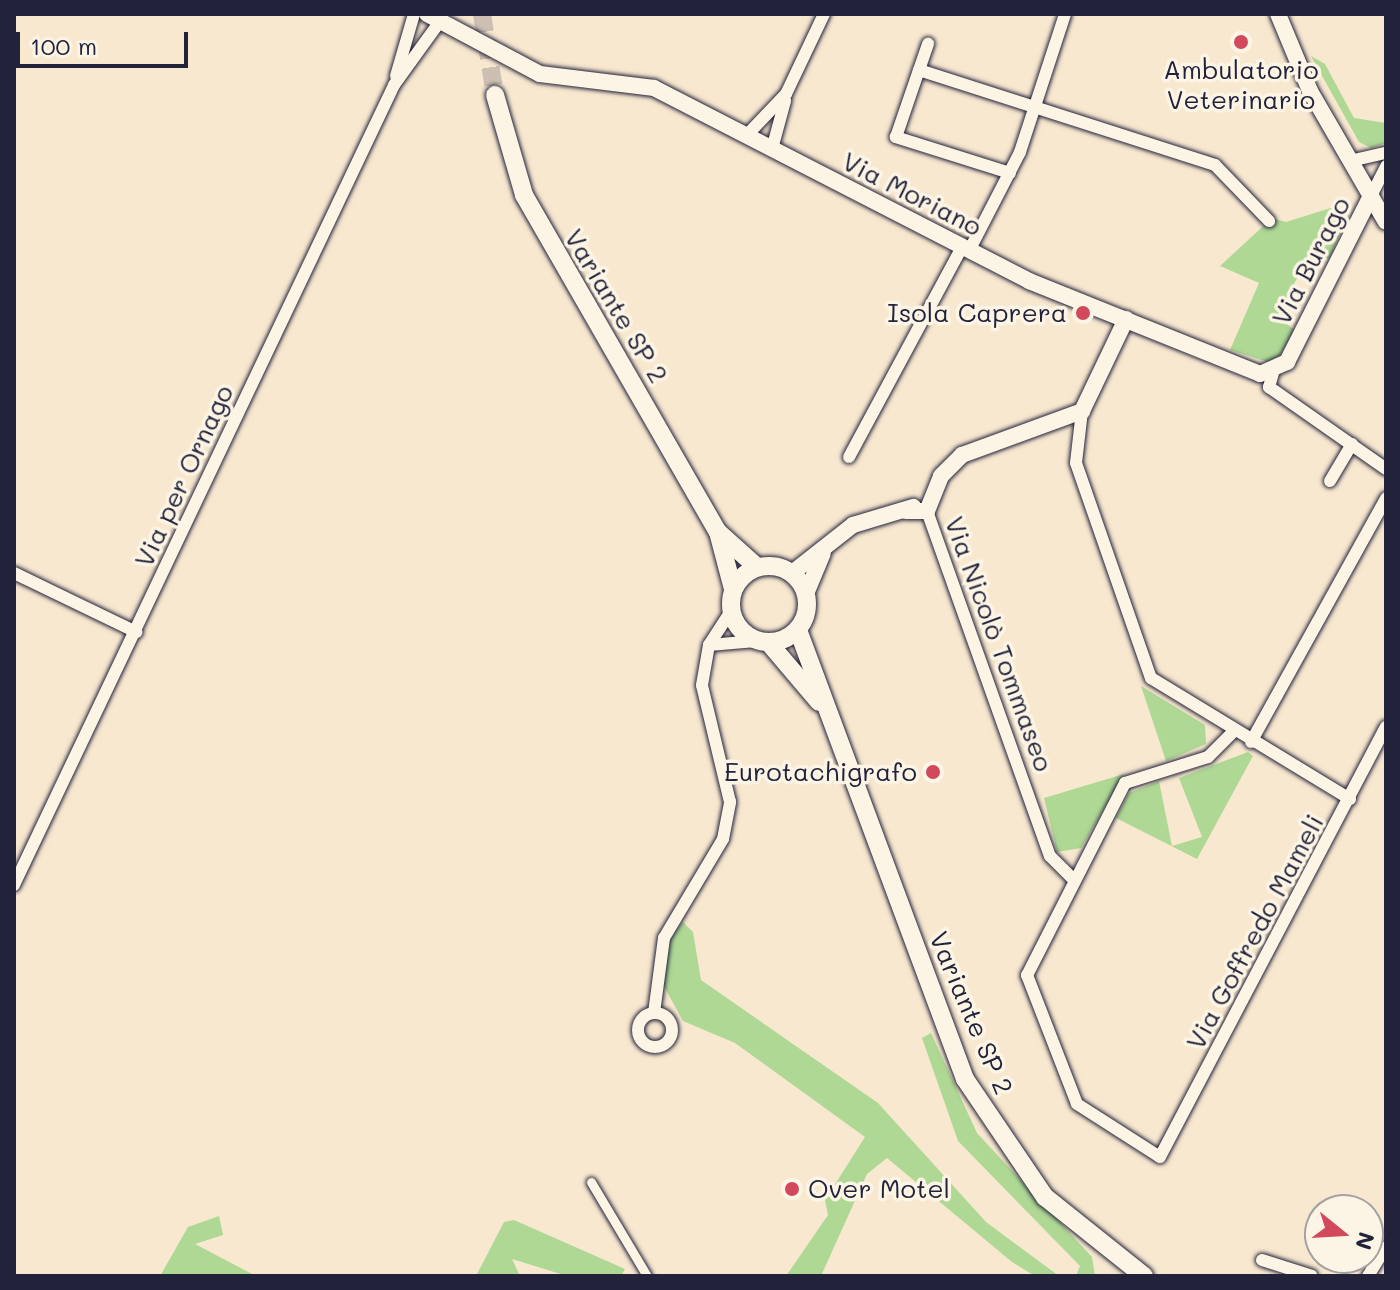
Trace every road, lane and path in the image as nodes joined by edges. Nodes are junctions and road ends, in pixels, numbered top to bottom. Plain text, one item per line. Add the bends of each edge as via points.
1 (414, 14) edge
2 (824, 14) edge
3 (1065, 14) edge
4 (1278, 14) edge
5 (433, 19) edge
6 (928, 44) dead end
7 (919, 70) junction
8 (394, 85) junction
9 (786, 94) junction
10 (495, 95) tunnel mouth
11 (1035, 106) junction
12 (746, 136) junction
13 (772, 149) junction
14 (1386, 153) edge
15 (1350, 161) junction
16 (1386, 166) edge
17 (1010, 173) junction
18 (1371, 196) junction
19 (1269, 221) dead end
20 (1386, 222) edge
21 (965, 249) junction
22 (1124, 318) junction
23 (1273, 373) junction
24 (1082, 411) junction
25 (1352, 444) junction
26 (849, 457) dead end
27 (1386, 469) edge
28 (1330, 481) dead end
29 (1386, 498) edge
30 (927, 509) junction
31 (718, 532) junction
32 (823, 553) junction
33 (757, 567) junction
34 (14, 573) edge
35 (792, 573) junction
36 (733, 589) junction
37 (806, 594) junction
38 (731, 611) junction
39 (798, 630) junction
40 (136, 632) junction
41 (763, 642) junction
42 (709, 645) junction
43 (831, 716) junction
44 (1386, 727) edge
45 (1234, 731) junction
46 (1251, 742) junction
47 (1350, 799) junction
48 (1074, 880) junction
49 (14, 885) edge
50 (654, 1013) dead end
51 (591, 1182) dead end
52 (1386, 1247) edge
53 (1262, 1260) dead end
54 (647, 1276) edge
55 (1144, 1276) edge
56 (1312, 1276) edge
57 (1368, 1276) edge

1 - 8 street, Via per Ornago
2 - 9 street
3 - 11 street
4 - 15 street
5 - 8 street, Via per Ornago
5 - 12 street, Via Moriano via 544,76 648,86
6 - 7 street
7 - 11 street
7 - 17 street via 896,137
8 - 40 street, Via per Ornago
9 - 12 street
9 - 13 street
10 - 31 main road, Variante SP 2 via 515,174 545,239
11 - 17 street
11 - 19 street via 1215,165
12 - 13 street, Via Moriano
13 - 21 street, Via Moriano
14 - 15 street, Via Burago
15 - 18 street
16 - 18 street, Via Burago
17 - 21 street
18 - 20 street
18 - 23 street, Via Burago via 1291,355
21 - 22 street, Via Moriano
21 - 26 street
22 - 23 street, Via Moriano via 1256,373
22 - 24 street
23 - 25 street via 1269,387
24 - 30 street, Via Nicolò Tommaseo via 962,455 941,476
24 - 45 street via 1076,463 1151,678
25 - 27 street
25 - 28 street
29 - 46 street
30 - 32 street via 861,520
30 - 48 street, Via Nicolò Tommaseo via 1050,856
31 - 33 main road, Variante SP 2
31 - 36 main road, Variante SP 2
32 - 35 street
32 - 37 street
33 - 35 main road
33 - 36 main road
34 - 40 street
35 - 37 main road
36 - 38 main road, Variante SP 2
37 - 39 main road
38 - 41 main road, Variante SP 2
38 - 42 street
39 - 41 main road
39 - 43 main road, Variante SP 2
40 - 49 street, Via per Ornago
41 - 42 street
41 - 43 main road, Variante SP 2
42 - 50 street via 702,685 730,789 723,839 664,938
43 - 55 main road, Variante SP 2 via 965,1079 1024,1173 1102,1248
44 - 47 street, Via Goffredo Mameli
45 - 46 street
45 - 48 street via 1208,757 1125,783
46 - 47 street
47 - 48 street, Via Goffredo Mameli via 1160,1157 1077,1104 1031,989 1027,975
51 - 54 street
52 - 57 street
53 - 56 street

